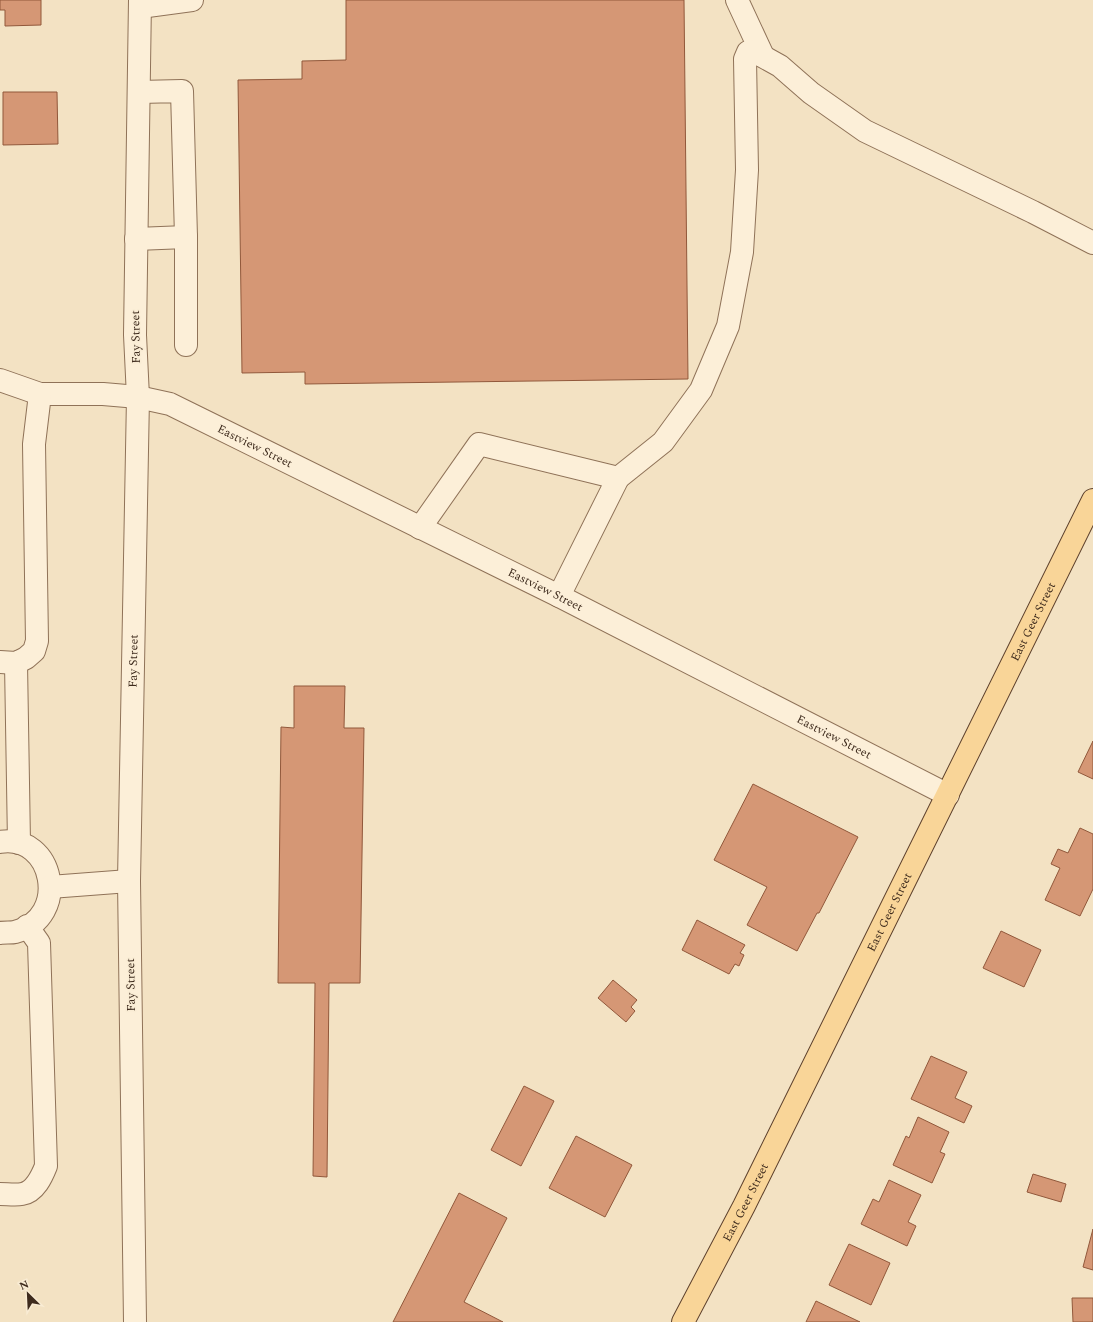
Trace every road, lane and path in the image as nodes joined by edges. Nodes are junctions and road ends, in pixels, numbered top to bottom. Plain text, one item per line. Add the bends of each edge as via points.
1 (192, 0) edge
2 (737, 0) edge
3 (140, 3) edge
4 (763, 56) junction
5 (139, 92) junction
6 (186, 237) junction
7 (136, 239) junction
8 (1093, 243) edge
9 (186, 345) dead end
10 (0, 380) edge
11 (40, 394) junction
12 (138, 397) junction
13 (618, 478) junction
14 (1093, 500) edge
15 (420, 528) junction
16 (559, 596) junction
17 (8, 662) edge
18 (948, 795) junction
19 (10, 843) edge
20 (129, 881) junction
21 (50, 887) junction
22 (27, 926) junction
23 (0, 933) edge
24 (0, 1194) edge
25 (135, 1322) edge
26 (683, 1322) edge

1 - 3 street
2 - 4 street
3 - 5 street, Fay Street
4 - 8 street via 780,66 811,93 865,131
4 - 13 street via 753,51 748,52 745,58 747,170 744,222 742,252 728,326 700,390 663,442
5 - 6 street via 182,91
5 - 7 street, Fay Street
6 - 7 street
6 - 9 street
7 - 12 street, Fay Street via 135,336
10 - 11 street, Eastview Street
11 - 12 street, Eastview Street
11 - 17 street via 34,444 37,641 34,651 26,658
12 - 15 street, Eastview Street via 170,404
12 - 20 street, Fay Street
13 - 15 street via 479,444
13 - 16 street
14 - 18 main road, East Geer Street
15 - 16 street, Eastview Street
16 - 18 street, Eastview Street
17 - 19 street
18 - 26 main road, East Geer Street via 744,1206
19 - 21 street via 29,847 38,855 47,868
20 - 21 street
20 - 25 street, Fay Street
21 - 22 street via 44,912
22 - 23 street via 15,932
22 - 24 street via 39,943 46,1166 41,1179 24,1194

